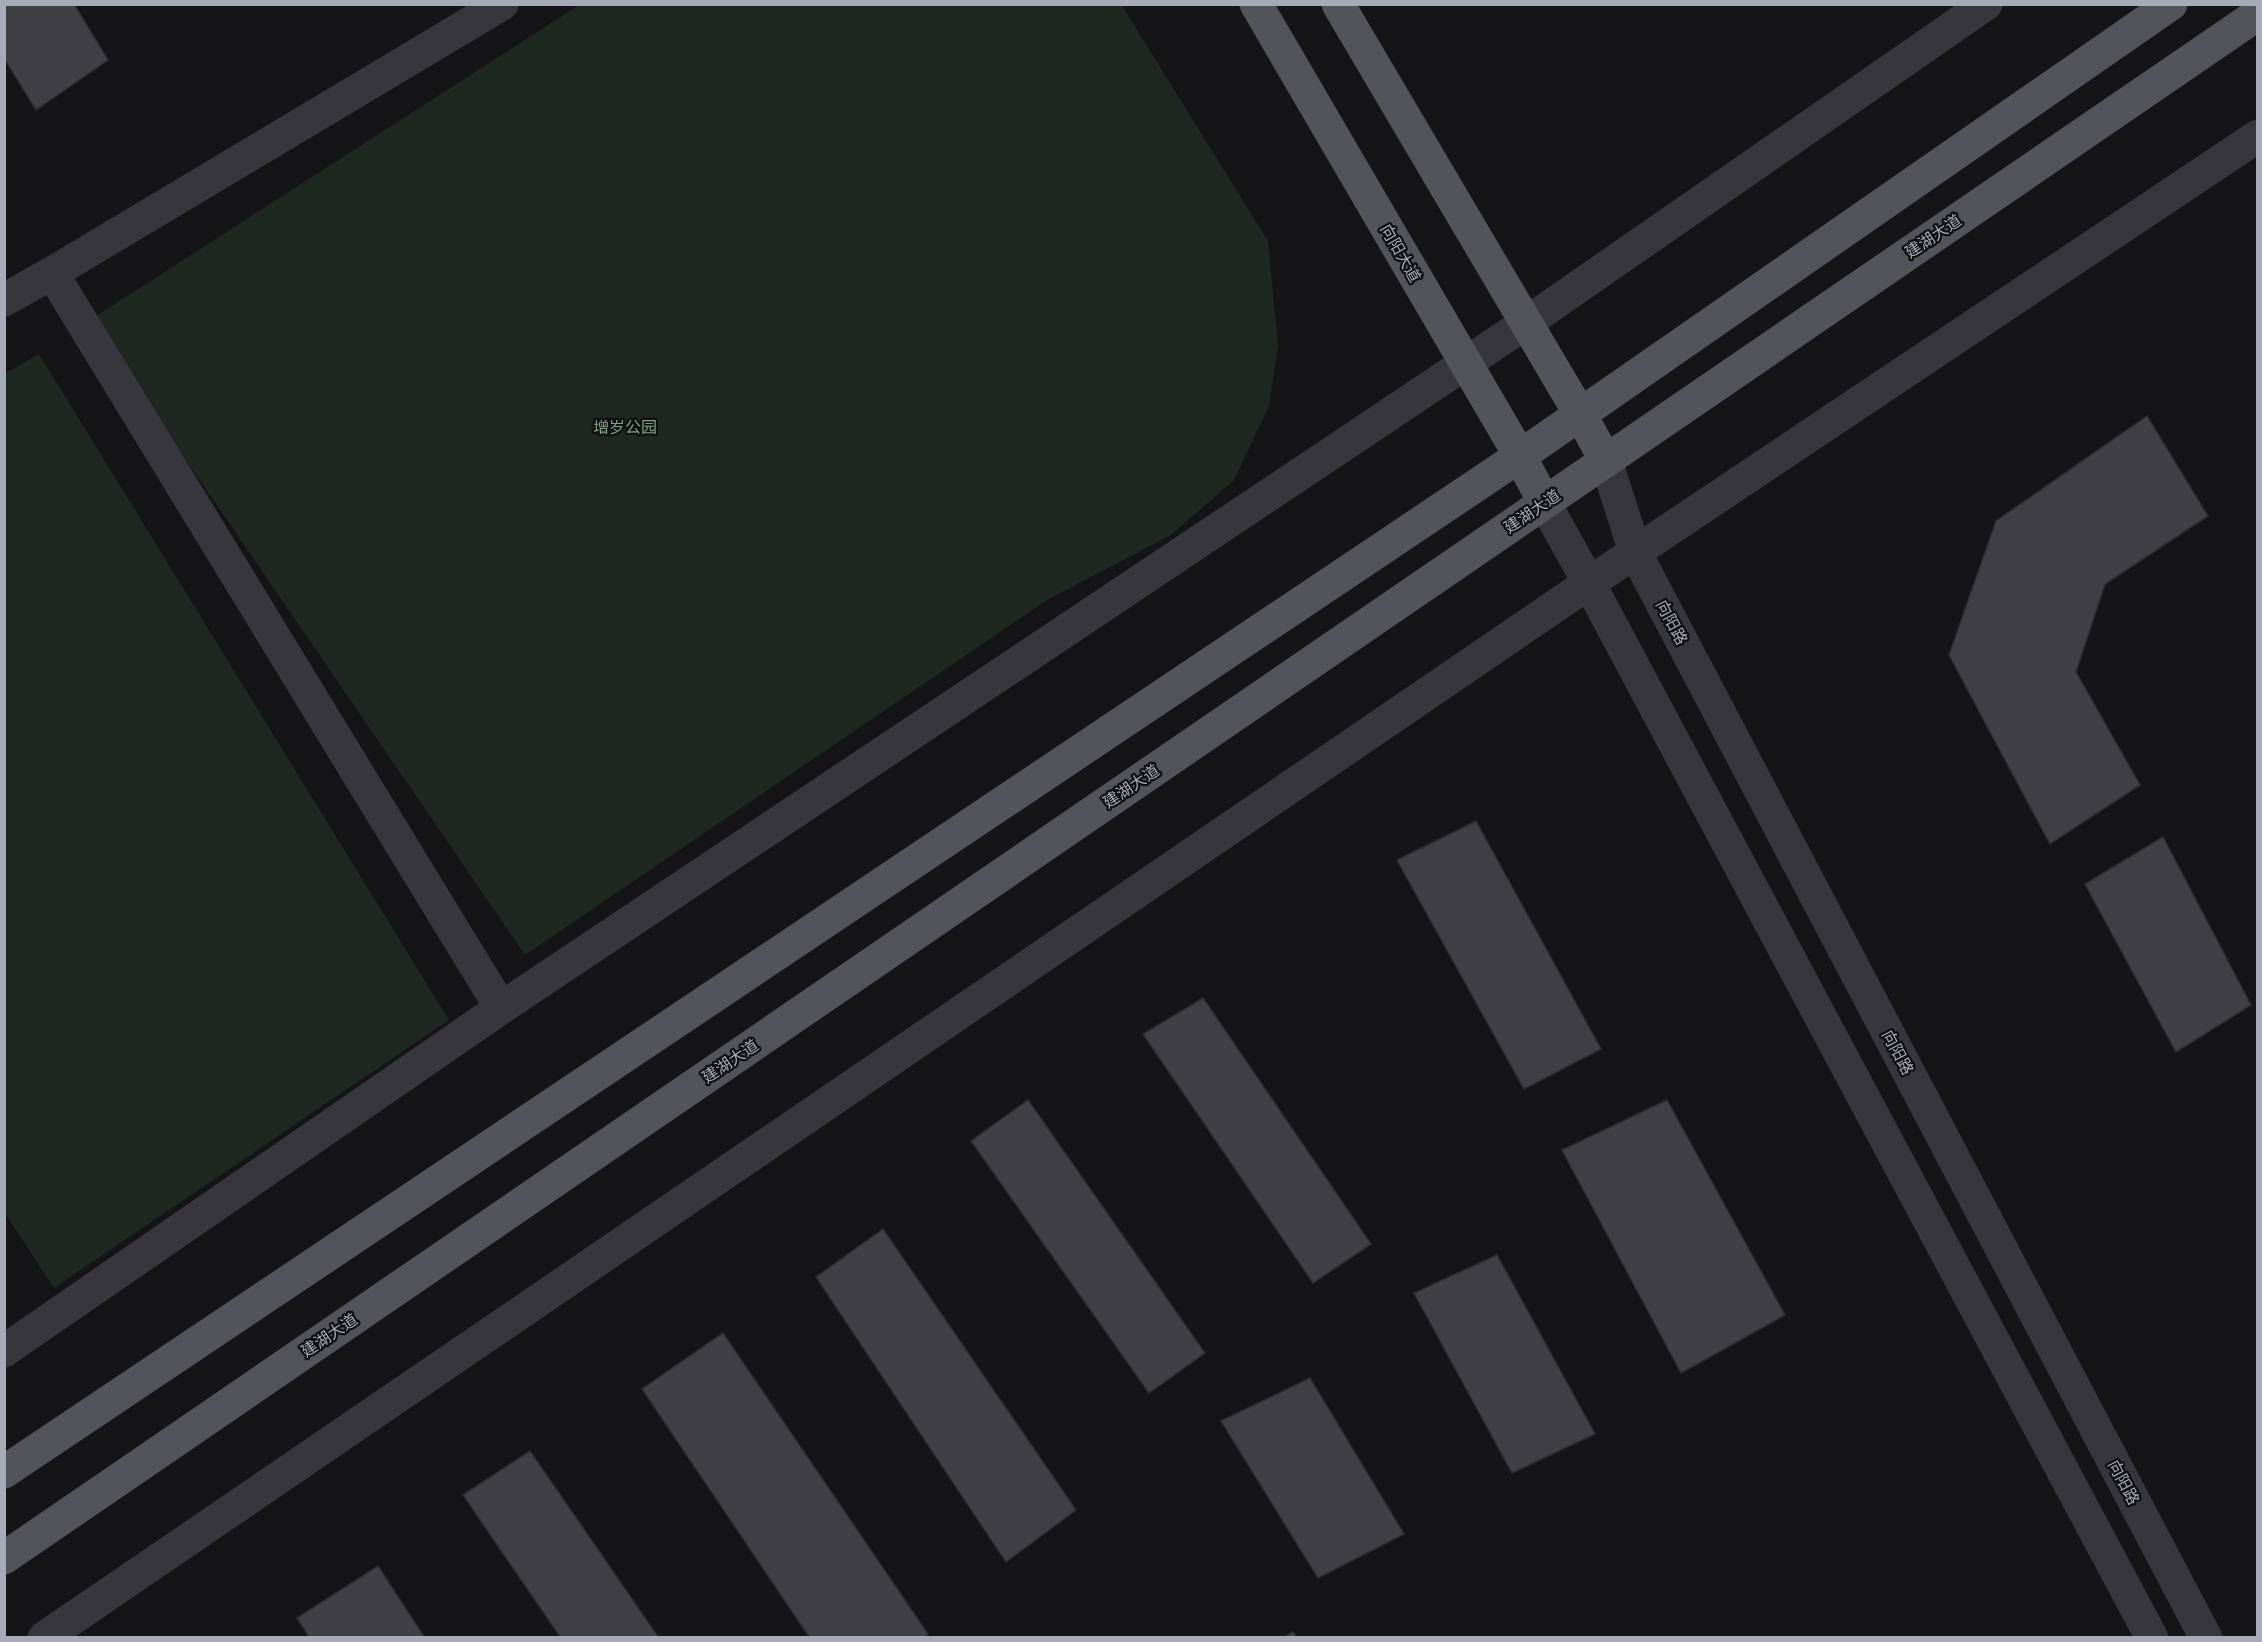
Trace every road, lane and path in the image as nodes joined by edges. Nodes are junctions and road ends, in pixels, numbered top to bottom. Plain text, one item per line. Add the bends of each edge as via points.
1 (502, 4) edge
2 (1256, 4) edge
3 (1338, 4) edge
4 (1986, 4) edge
5 (2171, 4) edge
6 (2258, 14) edge
7 (2258, 136) edge
8 (52, 273) junction
9 (4, 300) edge
10 (1526, 323) junction
11 (1465, 363) junction
12 (1580, 414) junction
13 (1520, 456) junction
14 (1606, 460) junction
15 (1544, 502) junction
16 (1635, 552) junction
17 (1589, 583) junction
18 (501, 1008) junction
19 (4, 1351) edge
20 (4, 1472) edge
21 (4, 1558) edge
22 (44, 1638) edge
23 (2152, 1638) edge
24 (2206, 1638) edge

1 - 8 street
2 - 11 main road, 向阳大道
3 - 10 main road
4 - 10 street
5 - 12 main road
6 - 14 main road, 建湖大道
7 - 16 street
8 - 9 street
8 - 18 street
10 - 11 street
10 - 12 main road
11 - 13 main road, 向阳大道
11 - 18 street
12 - 13 main road
12 - 14 main road
13 - 15 main road, 向阳大道
13 - 20 main road
14 - 15 main road, 建湖大道
14 - 16 street, 向阳路
15 - 17 street
15 - 21 main road, 建湖大道
16 - 17 street
16 - 24 street, 向阳路
17 - 22 street
17 - 23 street
18 - 19 street

